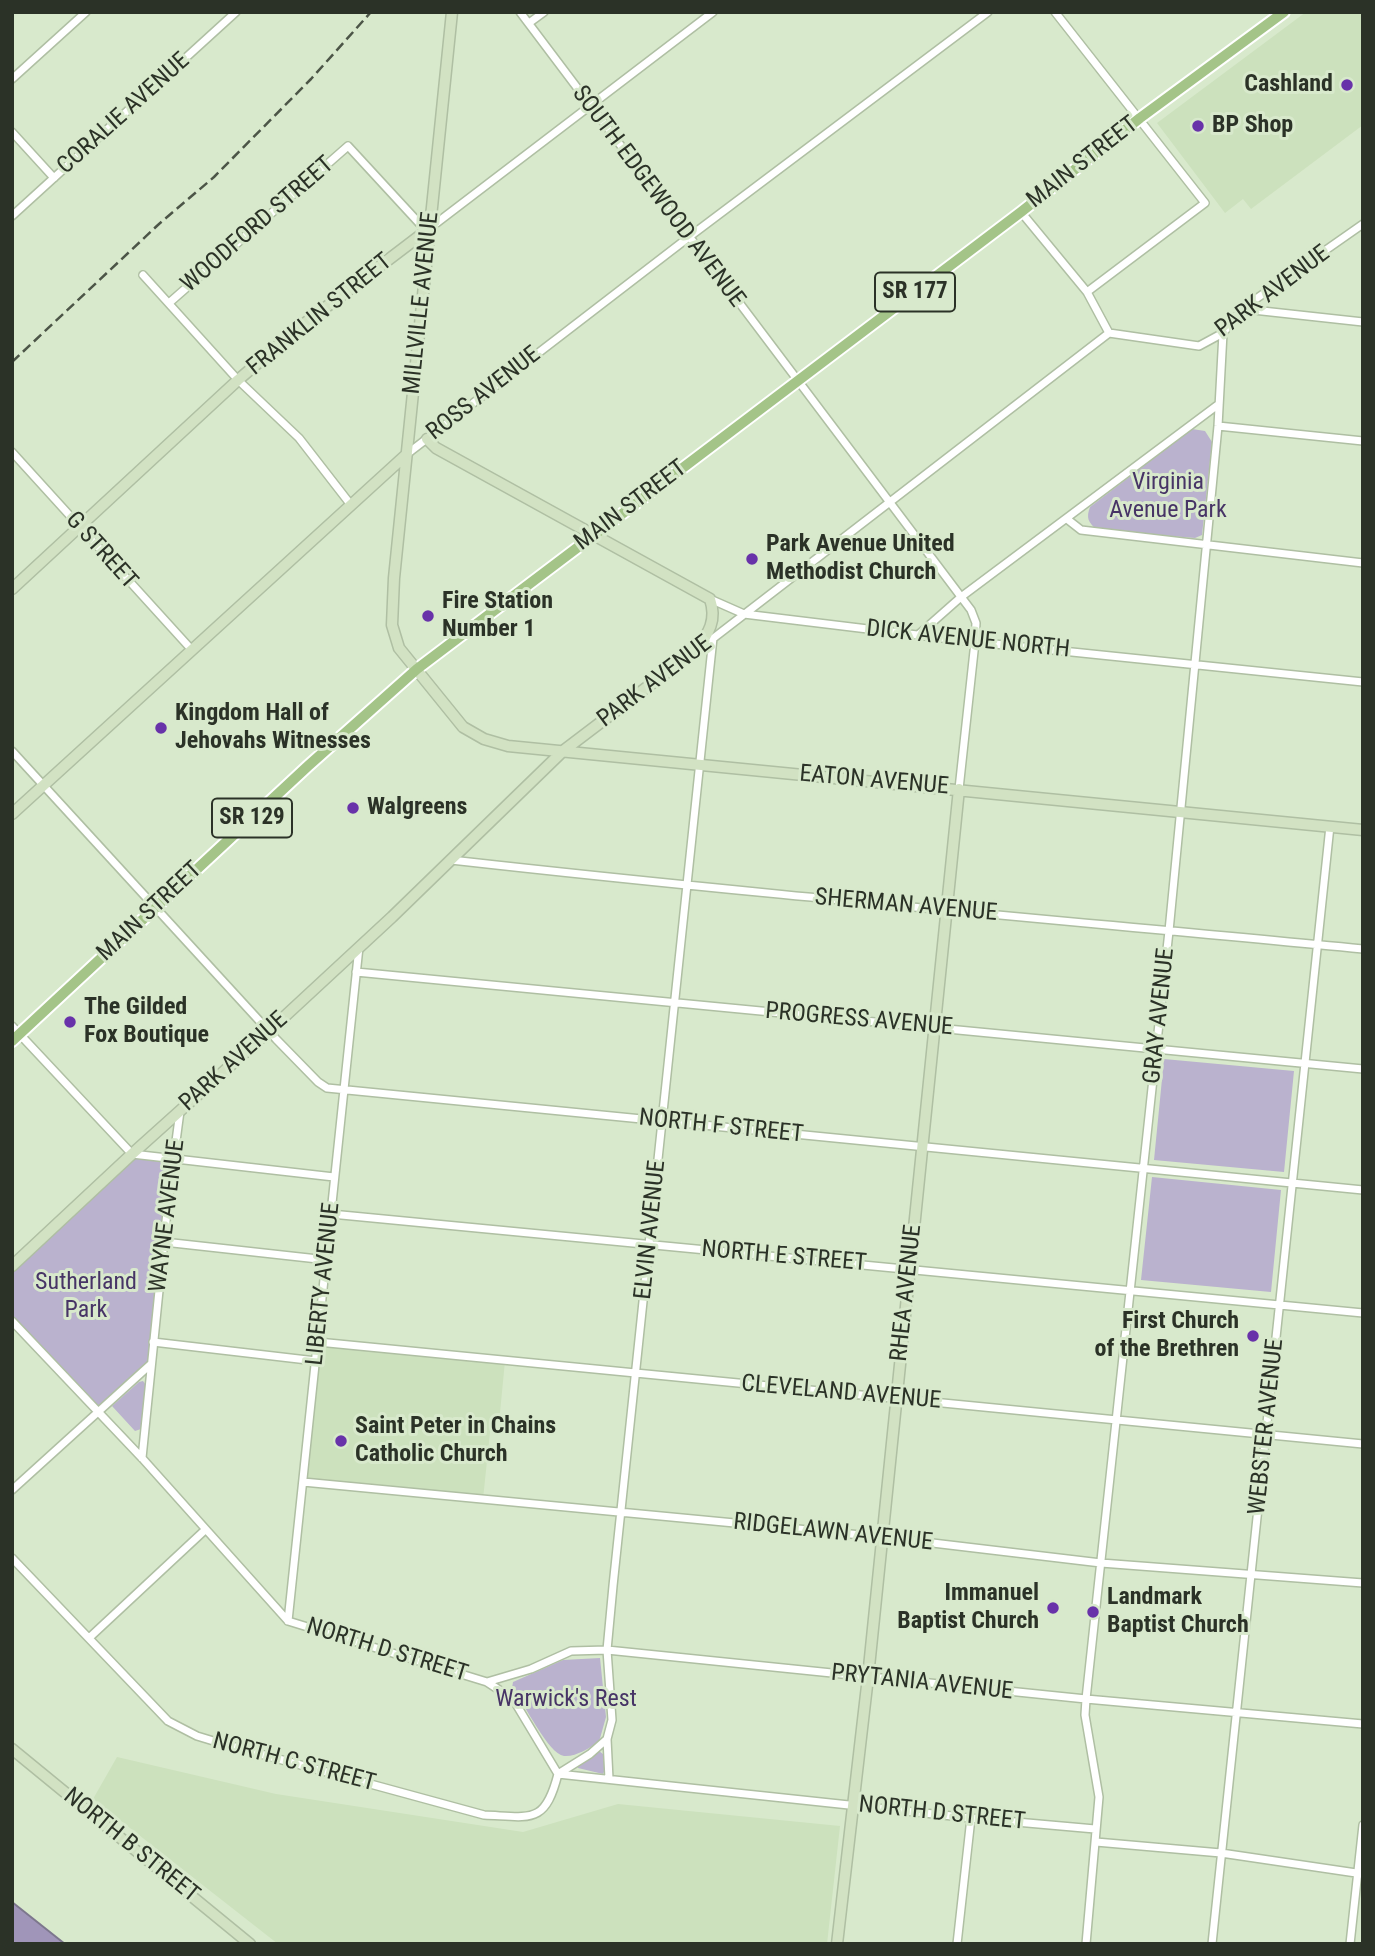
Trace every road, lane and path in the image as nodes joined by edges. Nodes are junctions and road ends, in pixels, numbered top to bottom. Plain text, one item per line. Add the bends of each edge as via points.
1 (86, 12) edge
2 (236, 12) edge
3 (452, 12) edge
4 (520, 12) edge
5 (544, 12) edge
6 (713, 12) edge
7 (988, 12) edge
8 (1055, 12) edge
9 (1284, 12) edge
10 (529, 23) junction
11 (12, 79) edge
12 (590, 107) junction
13 (1140, 118) junction
14 (12, 132) edge
15 (54, 178) junction
16 (1021, 212) junction
17 (12, 216) edge
18 (1363, 224) edge
19 (430, 228) junction
20 (689, 237) junction
21 (143, 275) dead end
22 (1087, 292) junction
23 (169, 303) junction
24 (1244, 309) junction
25 (1363, 322) edge
26 (1109, 333) junction
27 (1223, 333) junction
28 (238, 380) junction
29 (796, 381) junction
30 (1219, 404) junction
31 (1218, 426) junction
32 (426, 439) junction
33 (1363, 441) edge
34 (12, 452) edge
35 (407, 454) junction
36 (889, 502) junction
37 (351, 505) junction
38 (1067, 519) junction
39 (79, 528) junction
40 (593, 534) junction
41 (1206, 545) junction
42 (1363, 563) edge
43 (12, 589) edge
44 (961, 597) junction
45 (710, 599) junction
46 (744, 614) junction
47 (918, 635) junction
48 (713, 638) junction
49 (975, 642) junction
50 (191, 649) junction
51 (696, 650) junction
52 (1194, 664) junction
53 (417, 669) junction
54 (1363, 682) edge
55 (12, 751) edge
56 (563, 751) junction
57 (701, 765) junction
58 (43, 785) junction
59 (959, 789) junction
60 (1180, 812) junction
61 (12, 814) edge
62 (1330, 826) junction
63 (1363, 830) edge
64 (450, 860) junction
65 (687, 887) junction
66 (156, 907) junction
67 (947, 909) junction
68 (1169, 931) junction
69 (1316, 945) junction
70 (359, 947) junction
71 (1363, 949) edge
72 (356, 972) junction
73 (675, 1003) junction
74 (935, 1027) junction
75 (270, 1030) junction
76 (15, 1033) edge
77 (1156, 1049) junction
78 (1304, 1065) junction
79 (1363, 1069) edge
80 (344, 1091) junction
81 (180, 1111) junction
82 (662, 1121) junction
83 (922, 1147) junction
84 (131, 1154) junction
85 (174, 1159) junction
86 (1143, 1169) junction
87 (334, 1177) junction
88 (1292, 1184) junction
89 (1363, 1191) edge
90 (331, 1214) junction
91 (164, 1242) junction
92 (649, 1245) junction
93 (327, 1260) junction
94 (12, 1266) edge
95 (911, 1268) junction
96 (1131, 1290) junction
97 (1280, 1304) junction
98 (1363, 1313) edge
99 (12, 1321) edge
100 (153, 1342) junction
101 (318, 1342) junction
102 (316, 1361) junction
103 (151, 1364) junction
104 (635, 1374) junction
105 (897, 1397) junction
106 (99, 1412) junction
107 (1116, 1419) junction
108 (1265, 1434) junction
109 (1363, 1444) edge
110 (142, 1458) junction
111 (303, 1482) junction
112 (12, 1490) edge
113 (622, 1512) junction
114 (205, 1530) junction
115 (881, 1537) junction
116 (12, 1558) edge
117 (1101, 1563) junction
118 (1252, 1573) junction
119 (1363, 1583) edge
120 (288, 1621) junction
121 (89, 1638) junction
122 (607, 1650) junction
123 (868, 1677) junction
124 (487, 1682) junction
125 (1086, 1699) junction
126 (1237, 1711) junction
127 (1363, 1724) edge
128 (607, 1738) junction
129 (12, 1749) edge
130 (558, 1774) junction
131 (609, 1779) junction
132 (854, 1804) junction
133 (971, 1818) junction
134 (1363, 1825) edge
135 (1096, 1829) junction
136 (1096, 1842) junction
137 (1221, 1853) junction
138 (1360, 1873) edge
139 (250, 1944) edge
140 (837, 1944) edge
141 (957, 1944) edge
142 (1086, 1944) edge
143 (1212, 1944) edge
144 (1350, 1944) edge

1 - 11 street
2 - 15 street, CORALIE AVENUE
3 - 19 main road, MILLVILLE AVENUE
4 - 10 street, SOUTH EDGEWOOD AVENUE
5 - 10 street
6 - 12 street, FRANKLIN STREET
7 - 20 street, ROSS AVENUE
8 - 13 street
9 - 13 main road, MAIN STREET / SR 177
10 - 12 street, SOUTH EDGEWOOD AVENUE
12 - 19 street, FRANKLIN STREET
12 - 20 street, SOUTH EDGEWOOD AVENUE
13 - 16 main road, MAIN STREET / SR 177
13 - 22 street via 1205,203
14 - 15 street
15 - 17 street, CORALIE AVENUE
16 - 22 street
16 - 29 main road, MAIN STREET / SR 177
18 - 24 street, PARK AVENUE
19 - 23 street, WOODFORD STREET via 419,223 348,146
19 - 28 main road, FRANKLIN STREET
19 - 35 main road, MILLVILLE AVENUE
20 - 29 street, SOUTH EDGEWOOD AVENUE
20 - 32 street, ROSS AVENUE
21 - 23 street
22 - 26 street
23 - 28 street
24 - 25 street
24 - 27 street, PARK AVENUE
26 - 27 street, PARK AVENUE via 1199,346
26 - 36 street, PARK AVENUE
27 - 30 street, GRAY AVENUE
28 - 37 street via 299,438
28 - 39 main road, FRANKLIN STREET
29 - 36 street, SOUTH EDGEWOOD AVENUE
29 - 40 main road, MAIN STREET / SR 177
30 - 31 street, GRAY AVENUE
30 - 38 street
31 - 33 street
31 - 41 street, GRAY AVENUE
32 - 35 street, ROSS AVENUE
32 - 40 main road, DICK AVENUE NORTH
34 - 39 street, G STREET
35 - 37 main road, ROSS AVENUE
35 - 53 main road, MILLVILLE AVENUE via 392,625 399,648
36 - 44 street, RHEA AVENUE
36 - 46 street, PARK AVENUE
37 - 50 main road, ROSS AVENUE
38 - 41 street via 1081,530
38 - 44 street
39 - 43 main road, FRANKLIN STREET
39 - 50 street, G STREET
40 - 45 main road, DICK AVENUE NORTH
40 - 53 main road, MAIN STREET / SR 177
41 - 42 street
41 - 52 street, GRAY AVENUE
44 - 47 street
44 - 49 street, RHEA AVENUE via 976,623
45 - 46 street, DICK AVENUE NORTH
45 - 51 main road via 712,624
46 - 47 street, DICK AVENUE NORTH
46 - 48 street, PARK AVENUE
47 - 49 street, DICK AVENUE NORTH
48 - 51 street, PARK AVENUE
48 - 57 street, ELVIN AVENUE
49 - 52 street, DICK AVENUE NORTH
49 - 59 street, RHEA AVENUE
50 - 58 main road, ROSS AVENUE
51 - 56 main road, PARK AVENUE
52 - 54 street, DICK AVENUE NORTH
52 - 60 street, GRAY AVENUE
53 - 56 main road, EATON AVENUE via 468,731 508,746
53 - 66 main road, MAIN STREET / SR 129
55 - 58 street, NORTH F STREET
56 - 57 main road, EATON AVENUE
56 - 64 main road, PARK AVENUE
57 - 59 main road, EATON AVENUE
57 - 65 street, ELVIN AVENUE
58 - 61 main road, ROSS AVENUE
58 - 66 street, NORTH F STREET
59 - 60 main road, EATON AVENUE
59 - 67 main road, RHEA AVENUE
60 - 62 main road, EATON AVENUE
60 - 68 street, GRAY AVENUE
62 - 63 main road, EATON AVENUE
62 - 69 street, WEBSTER AVENUE
64 - 65 street, SHERMAN AVENUE
64 - 70 main road, PARK AVENUE
65 - 67 street, SHERMAN AVENUE
65 - 73 street, ELVIN AVENUE
66 - 75 street, NORTH F STREET
66 - 76 main road, MAIN STREET / SR 129
67 - 68 street, SHERMAN AVENUE
67 - 74 main road, RHEA AVENUE
68 - 69 street, SHERMAN AVENUE
68 - 77 street, GRAY AVENUE
69 - 71 street, SHERMAN AVENUE
69 - 78 street, WEBSTER AVENUE
70 - 72 street, LIBERTY AVENUE
70 - 75 main road, PARK AVENUE
72 - 73 street, PROGRESS AVENUE
72 - 80 street, LIBERTY AVENUE
73 - 74 street, PROGRESS AVENUE
73 - 82 street, ELVIN AVENUE
74 - 77 street, PROGRESS AVENUE
74 - 83 main road, RHEA AVENUE
75 - 80 street, NORTH F STREET via 318,1082
75 - 81 main road, PARK AVENUE
76 - 84 street
77 - 78 street, PROGRESS AVENUE
77 - 86 street, GRAY AVENUE
78 - 79 street, PROGRESS AVENUE
78 - 88 street, WEBSTER AVENUE
80 - 82 street, NORTH F STREET
80 - 87 street, LIBERTY AVENUE
81 - 84 main road, PARK AVENUE
81 - 85 street, WAYNE AVENUE
82 - 83 street, NORTH F STREET
82 - 92 street, ELVIN AVENUE
83 - 86 street, NORTH F STREET
83 - 95 main road, RHEA AVENUE
84 - 85 street
84 - 94 main road, PARK AVENUE
85 - 87 street
85 - 91 street, WAYNE AVENUE
86 - 88 street, NORTH F STREET
86 - 96 street, GRAY AVENUE
87 - 90 street, LIBERTY AVENUE
88 - 89 street, NORTH F STREET
88 - 97 street, WEBSTER AVENUE
90 - 92 street, NORTH E STREET
90 - 93 street, LIBERTY AVENUE
91 - 93 street
91 - 100 street, WAYNE AVENUE
92 - 95 street, NORTH E STREET
92 - 104 street, ELVIN AVENUE
93 - 101 street, LIBERTY AVENUE
95 - 96 street, NORTH E STREET
95 - 105 main road, RHEA AVENUE
96 - 97 street, NORTH E STREET
96 - 107 street, GRAY AVENUE
97 - 98 street, NORTH E STREET
97 - 108 street, WEBSTER AVENUE
99 - 106 street, NORTH D STREET
100 - 102 street
100 - 103 street, WAYNE AVENUE
101 - 102 street, LIBERTY AVENUE
101 - 104 street, CLEVELAND AVENUE
102 - 111 street, LIBERTY AVENUE
103 - 106 street
103 - 110 street, WAYNE AVENUE
104 - 105 street, CLEVELAND AVENUE
104 - 113 street, ELVIN AVENUE
105 - 107 street, CLEVELAND AVENUE
105 - 115 main road, RHEA AVENUE
106 - 110 street, NORTH D STREET
106 - 112 street
107 - 108 street, CLEVELAND AVENUE
107 - 117 street, GRAY AVENUE
108 - 109 street, CLEVELAND AVENUE
108 - 118 street, WEBSTER AVENUE
110 - 114 street, NORTH D STREET
111 - 113 street, RIDGELAWN AVENUE
111 - 120 street, LIBERTY AVENUE
113 - 115 street, RIDGELAWN AVENUE
113 - 122 street, ELVIN AVENUE
114 - 120 street, NORTH D STREET
114 - 121 street
115 - 117 street, RIDGELAWN AVENUE
115 - 123 main road, RHEA AVENUE
116 - 121 street, NORTH C STREET
117 - 118 street, RIDGELAWN AVENUE
117 - 125 street, GRAY AVENUE
118 - 119 street, RIDGELAWN AVENUE
118 - 126 street, WEBSTER AVENUE
120 - 124 street, NORTH D STREET
121 - 130 street, NORTH C STREET via 168,1721 220,1743 484,1815 535,1814 552,1796
122 - 123 street, PRYTANIA AVENUE
122 - 124 street, PRYTANIA AVENUE via 571,1651
122 - 128 street, ELVIN AVENUE via 612,1720
123 - 125 street, PRYTANIA AVENUE
123 - 132 main road, RHEA AVENUE
124 - 130 street, NORTH D STREET via 513,1699
125 - 126 street, PRYTANIA AVENUE
125 - 135 street, GRAY AVENUE via 1099,1797
126 - 127 street, PRYTANIA AVENUE
126 - 137 street, WEBSTER AVENUE
128 - 130 street
128 - 131 street, ELVIN AVENUE
129 - 139 main road, NORTH B STREET
130 - 131 street, NORTH D STREET
131 - 132 street, NORTH D STREET
132 - 133 street, NORTH D STREET
132 - 140 main road, RHEA AVENUE
133 - 135 street, NORTH D STREET
133 - 141 street
134 - 138 street
135 - 136 street, GRAY AVENUE
136 - 137 street
136 - 142 street, GRAY AVENUE
137 - 138 street
137 - 143 street, WEBSTER AVENUE
138 - 144 street

